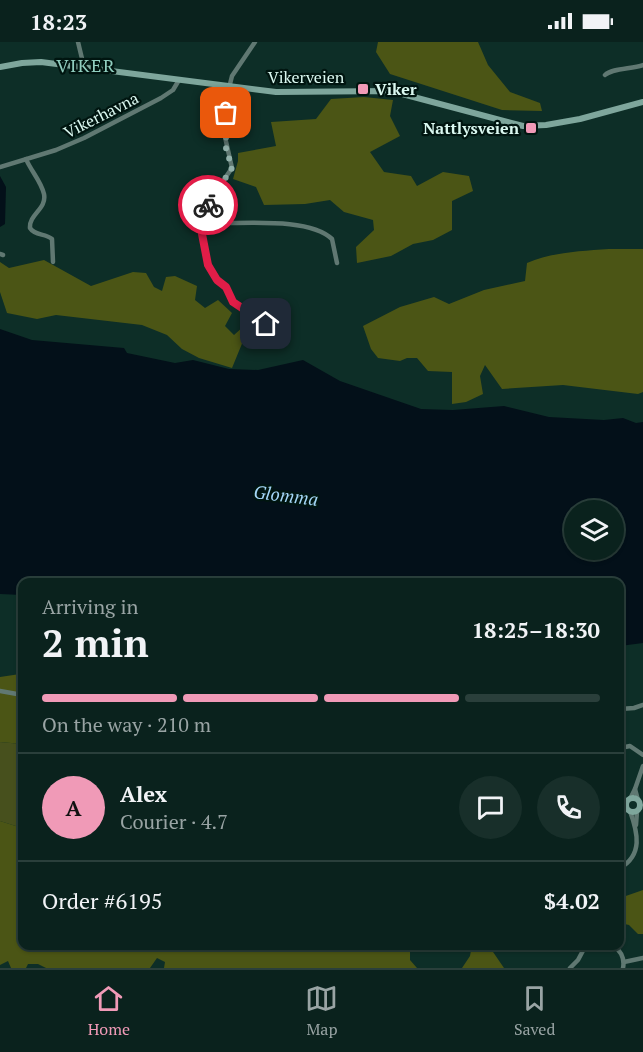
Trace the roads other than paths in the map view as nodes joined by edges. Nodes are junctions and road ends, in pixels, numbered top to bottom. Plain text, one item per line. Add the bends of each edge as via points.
1 (78, 42) edge
2 (255, 42) edge
3 (643, 65) edge
4 (0, 67) edge
5 (84, 67) junction
6 (605, 75) dead end
7 (179, 80) junction
8 (230, 87) junction
9 (643, 102) edge
10 (26, 159) junction
11 (0, 167) edge
12 (204, 220) junction
13 (53, 262) dead end
14 (337, 263) dead end
15 (266, 324) dead end
16 (0, 691) edge
17 (18, 694) edge
18 (643, 705) edge
19 (624, 709) edge
20 (624, 747) edge
21 (643, 755) edge
22 (643, 766) edge
23 (634, 805) edge
24 (624, 865) edge
25 (583, 950) edge
26 (618, 950) edge
27 (643, 958) edge
28 (623, 965) edge
29 (570, 968) edge

1 - 5 street
2 - 8 street via 232,76
3 - 6 street
4 - 5 main road, Vikerveien via 31,62
5 - 7 main road, Vikerveien
7 - 8 main road, Vikerveien
7 - 10 street, Vikerhavna via 169,93 103,129
8 - 9 main road, Vikerveien via 292,93 391,91 523,126 580,119
8 - 12 street via 225,137 232,168 208,203
10 - 11 street, Vikerhavna
10 - 13 street via 44,195 30,228 52,239
12 - 14 street via 213,224 312,227 332,239
12 - 15 street via 204,247 212,273 238,306
16 - 17 street
18 - 19 street
20 - 21 street via 630,746
22 - 23 street
23 - 24 street via 638,840 636,851
25 - 29 street
26 - 28 street
27 - 28 street

